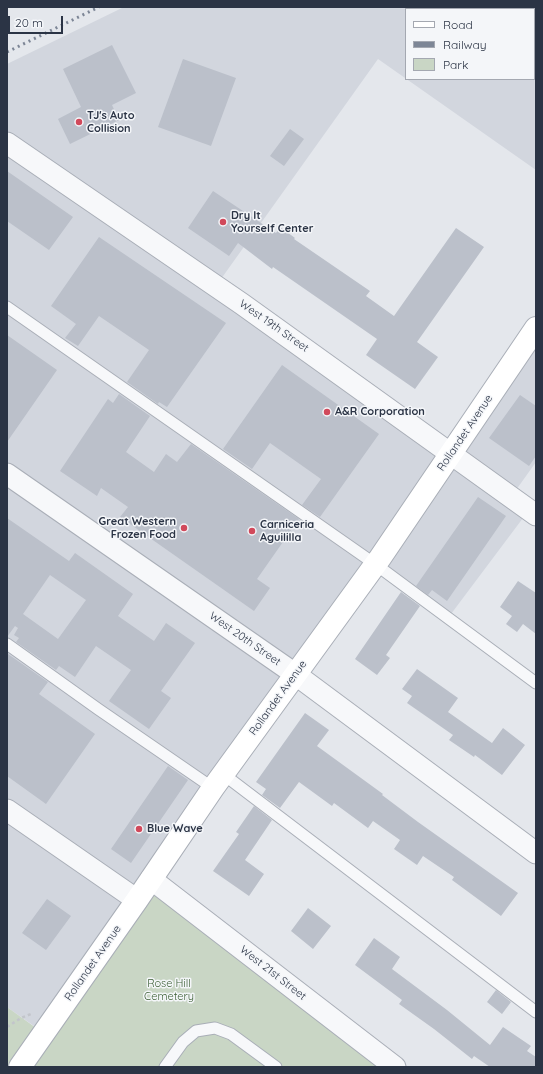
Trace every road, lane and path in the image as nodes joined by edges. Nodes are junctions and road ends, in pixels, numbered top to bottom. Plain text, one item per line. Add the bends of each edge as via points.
1 (7, 143) edge
2 (7, 307) edge
3 (534, 337) edge
4 (452, 454) junction
5 (7, 474) edge
6 (536, 515) edge
7 (375, 564) junction
8 (7, 644) edge
9 (296, 674) junction
10 (536, 683) edge
11 (218, 781) junction
12 (7, 810) edge
13 (536, 853) edge
14 (151, 879) junction
15 (137, 900) junction
16 (35, 1008) dead end
17 (536, 1012) edge
18 (7, 1028) edge
19 (20, 1067) edge
20 (164, 1067) edge
21 (276, 1067) edge
22 (395, 1067) edge

1 - 4 street, West 19th Street via 242,304
2 - 7 lane
3 - 4 street, Rollandet Avenue
4 - 6 street, West 19th Street
4 - 7 street, Rollandet Avenue
5 - 9 street, West 20th Street
7 - 9 street, Rollandet Avenue
7 - 10 lane
8 - 11 lane via 98,709
9 - 11 street, Rollandet Avenue
9 - 13 street, West 20th Street
11 - 14 street, Rollandet Avenue
11 - 17 lane
12 - 15 street
14 - 15 street, Rollandet Avenue
14 - 22 street, West 21st Street
15 - 19 street, Rollandet Avenue
16 - 18 path via 30,1015
20 - 21 lane via 183,1042 196,1031 215,1028 231,1034

